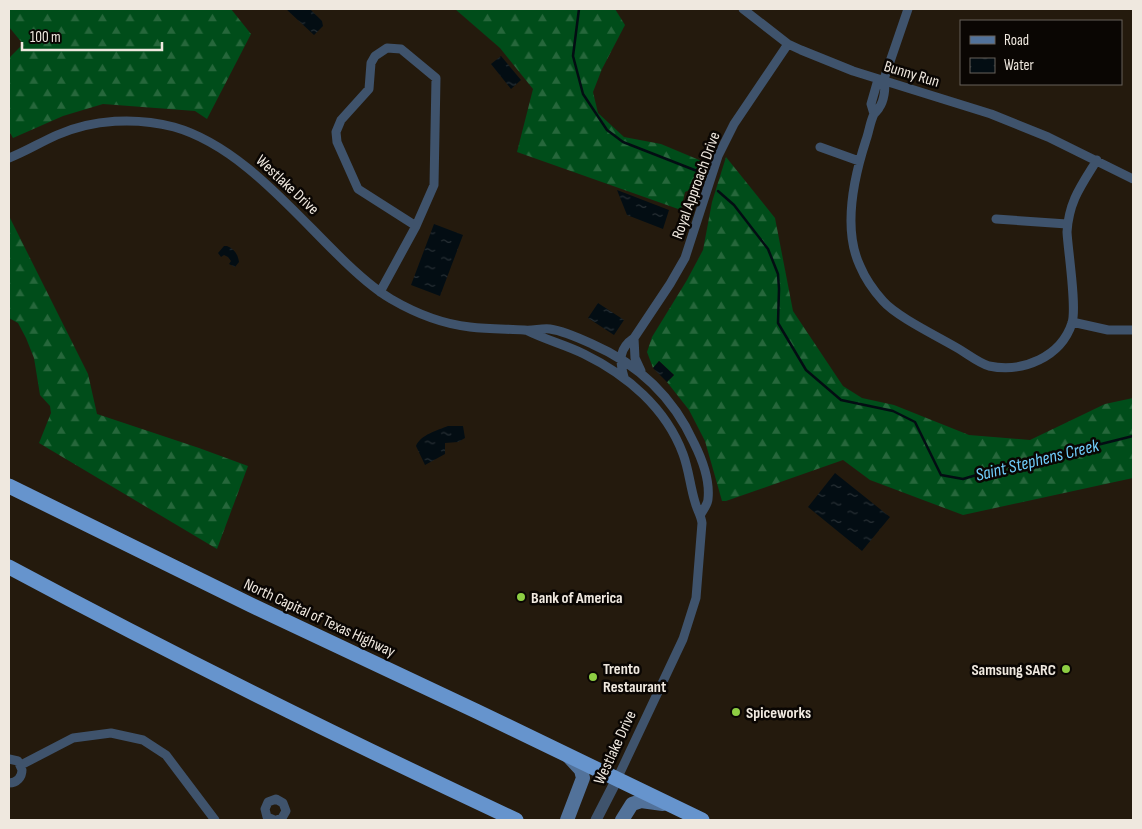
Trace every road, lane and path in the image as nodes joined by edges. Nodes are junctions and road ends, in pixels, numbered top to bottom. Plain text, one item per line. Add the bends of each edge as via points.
1 (742, 9) edge
2 (908, 9) edge
3 (788, 44) junction
4 (884, 80) junction
5 (820, 147) dead end
6 (9, 158) edge
7 (1097, 160) junction
8 (859, 161) junction
9 (1133, 179) edge
10 (996, 219) dead end
11 (1067, 224) junction
12 (416, 226) junction
13 (380, 292) junction
14 (1072, 322) junction
15 (1133, 330) edge
16 (528, 331) junction
17 (634, 338) junction
18 (620, 358) junction
19 (643, 374) junction
20 (624, 376) junction
21 (9, 486) edge
22 (701, 514) junction
23 (9, 567) edge
24 (567, 755) junction
25 (9, 759) edge
26 (21, 765) junction
27 (617, 779) junction
28 (9, 783) edge
29 (676, 808) junction
30 (215, 820) edge
31 (516, 820) edge
32 (567, 820) edge
33 (596, 820) edge
34 (622, 820) edge
35 (702, 820) edge

1 - 3 street, Bunny Run
2 - 4 street
3 - 4 street, Bunny Run
3 - 17 street, Royal Approach Drive via 734,124 718,156 685,258
4 - 7 street, Bunny Run via 991,114
4 - 8 street via 886,86 880,107 874,114
5 - 8 street
6 - 13 street, Westlake Drive via 67,131 116,120 177,128 212,144 250,169 342,260
7 - 9 street, Bunny Run
7 - 11 street via 1071,203
8 - 14 street via 851,203 852,239 859,265 884,302 986,365 999,368 1029,365 1050,354
10 - 11 street
11 - 14 street
12 - 12 street via 434,185 436,78 402,49 387,48 375,56 369,89 342,120 336,132 337,142 358,189
12 - 13 street
13 - 16 street, Westlake Drive via 411,310 439,320 469,327
14 - 15 street via 1108,330
16 - 18 street, Westlake Drive via 552,329
16 - 20 street, Westlake Drive via 584,354
17 - 18 street, Royal Approach Drive via 627,343
17 - 19 street via 635,358
18 - 19 street, Westlake Drive
18 - 20 street
19 - 22 street, Westlake Drive via 675,410 698,452 709,501
20 - 22 street, Westlake Drive via 654,406 675,435
21 - 24 highway, North Capital of Texas Highway
22 - 27 street, Westlake Drive via 696,598 682,640
23 - 31 highway via 380,756
24 - 27 highway, North Capital of Texas Highway
24 - 32 main road via 581,770 583,778
25 - 26 street
26 - 28 street via 20,778
26 - 30 street via 73,738 111,733 144,740 166,755
27 - 29 highway, North Capital of Texas Highway
27 - 33 street, Westlake Drive
29 - 34 main road via 641,801 632,804
29 - 35 highway, North Capital of Texas Highway

